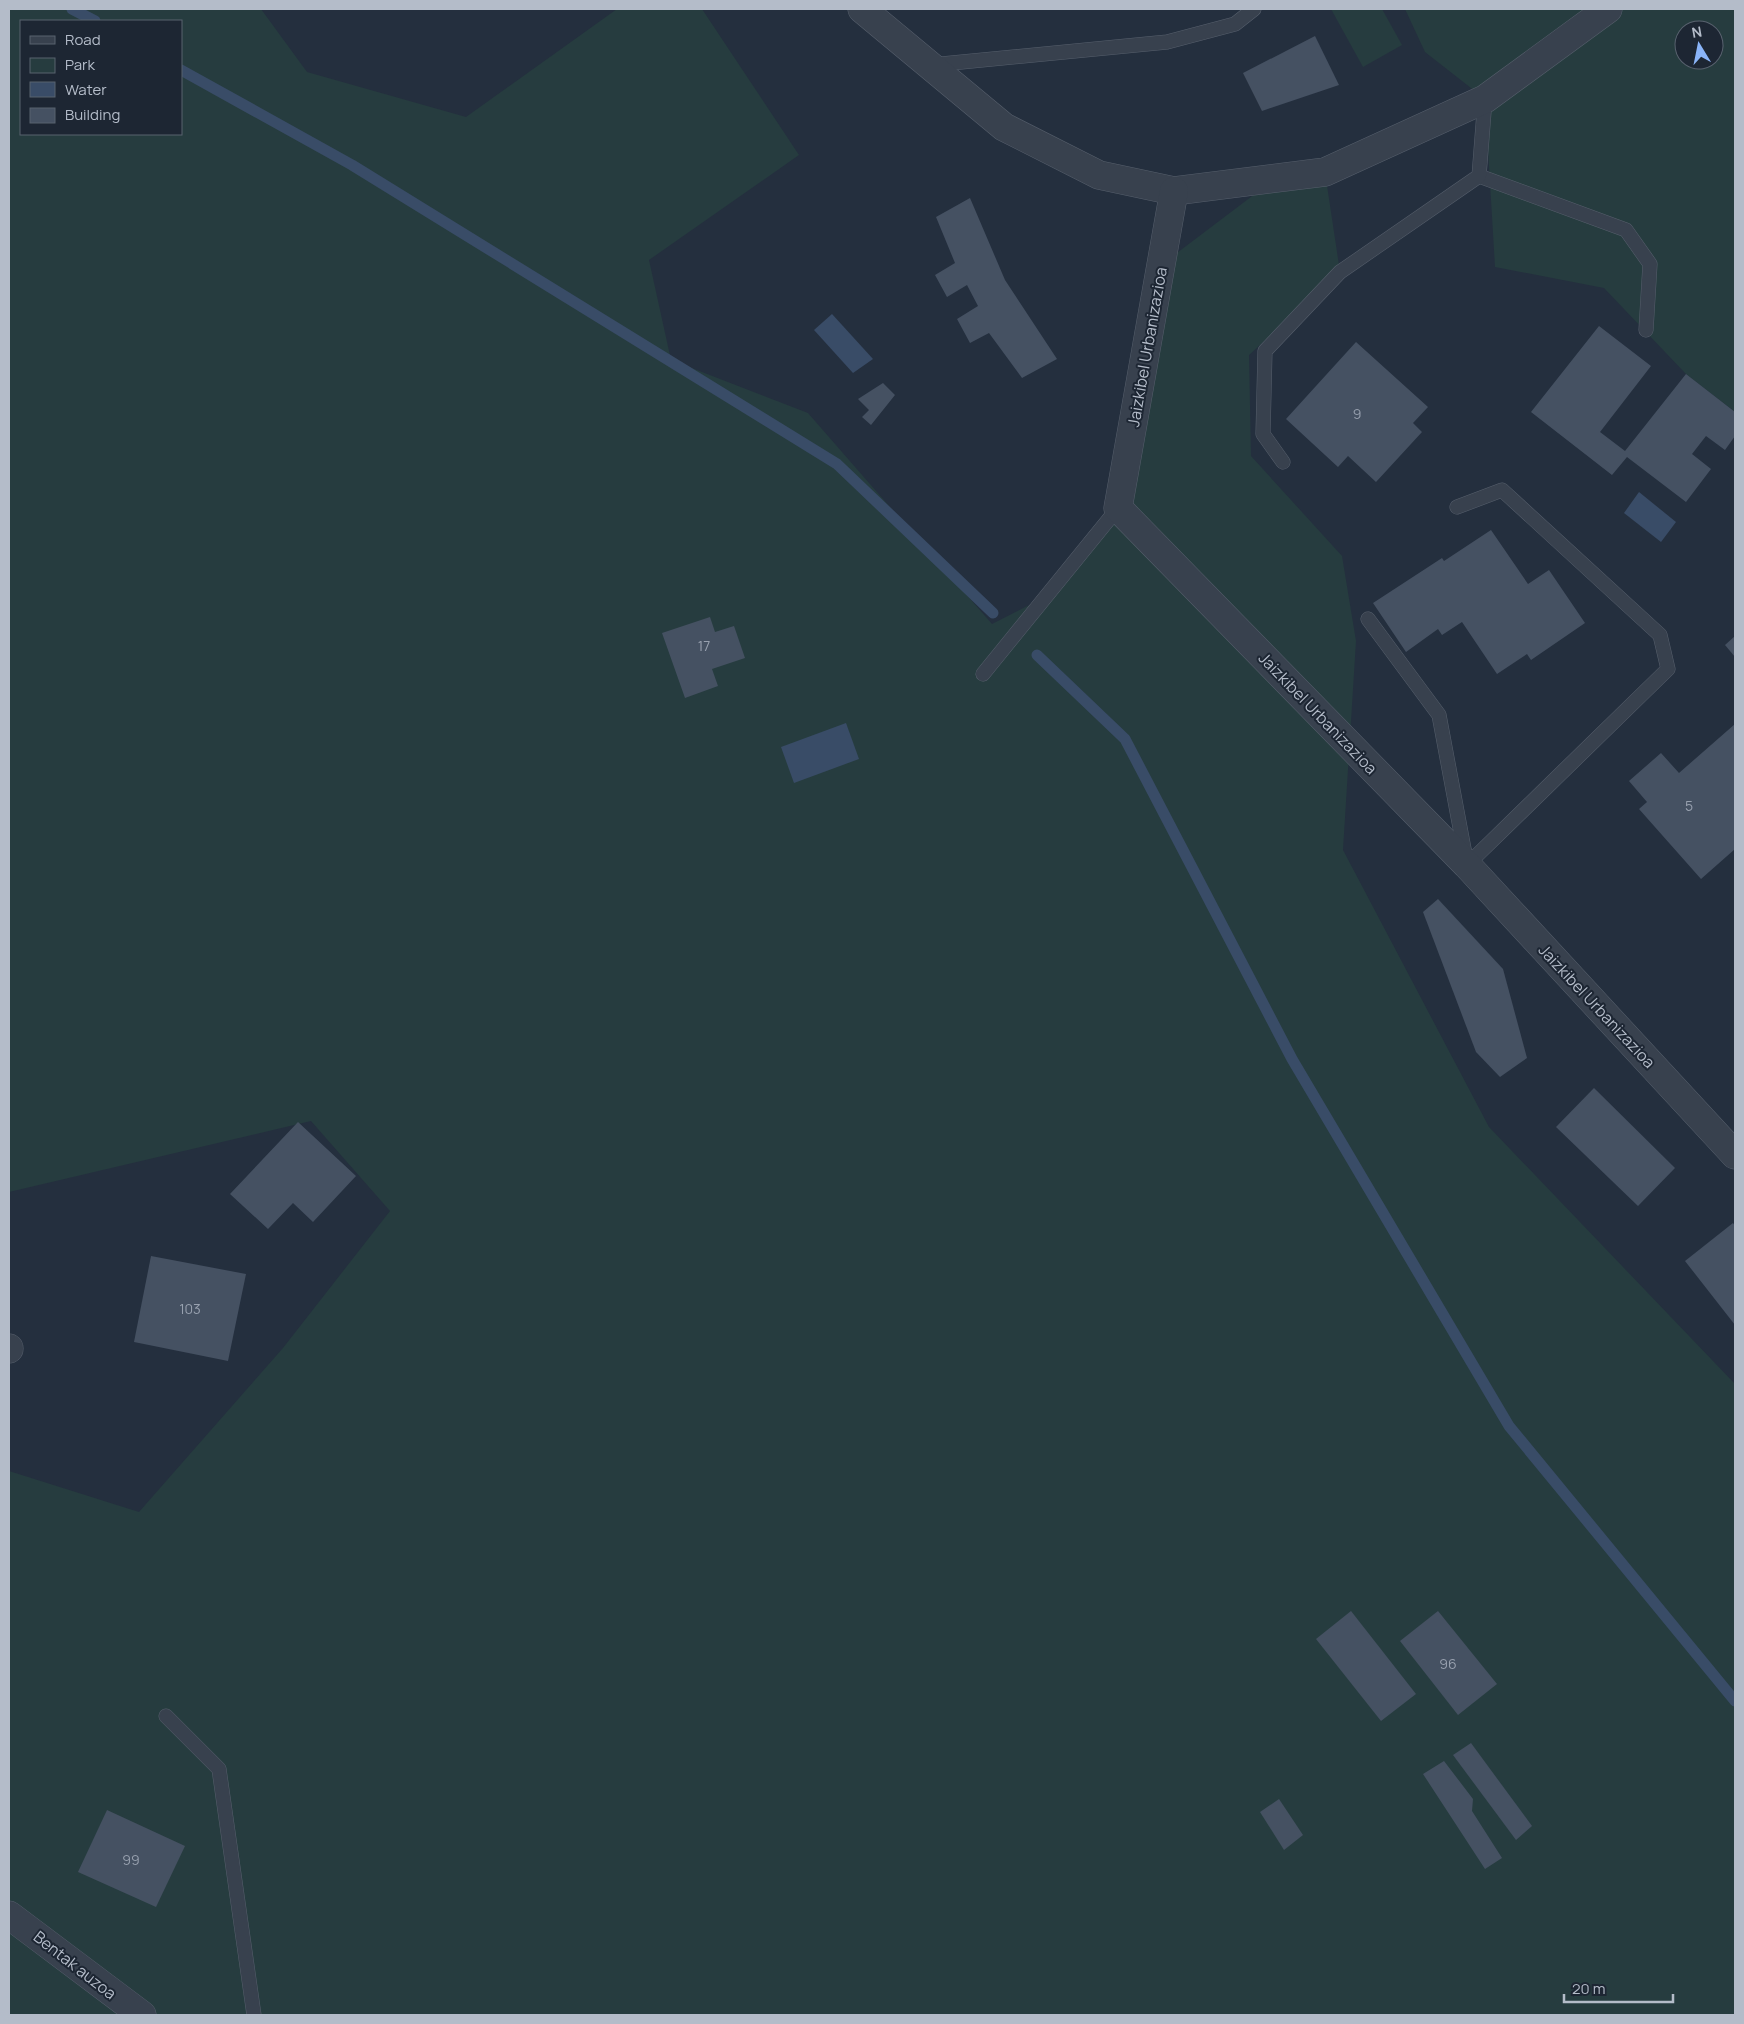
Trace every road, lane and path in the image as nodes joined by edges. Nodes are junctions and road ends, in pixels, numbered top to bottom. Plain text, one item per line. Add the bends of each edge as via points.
1 (862, 9) edge
2 (1254, 9) edge
3 (1608, 9) edge
4 (927, 66) junction
5 (1485, 99) junction
6 (1478, 176) junction
7 (1174, 191) junction
8 (1646, 330) dead end
9 (1283, 462) dead end
10 (1457, 507) dead end
11 (1118, 508) junction
12 (1368, 619) dead end
13 (982, 674) dead end
14 (1467, 865) junction
15 (1735, 1155) edge
16 (166, 1716) dead end
17 (9, 1915) edge
18 (142, 2015) edge
19 (254, 2015) edge

1 - 4 street
2 - 4 lane via 1235,24 1167,42
3 - 5 street
4 - 7 street via 1004,127 1099,175
5 - 6 lane
5 - 7 street via 1325,172
6 - 8 lane via 1626,230 1650,264
6 - 9 lane via 1340,272 1266,351 1263,434
7 - 11 street, Jaizkibel Urbanizazioa
10 - 14 lane via 1502,490 1660,635 1668,669
11 - 13 lane
11 - 14 street, Jaizkibel Urbanizazioa
12 - 14 lane via 1439,715
14 - 15 street, Jaizkibel Urbanizazioa
16 - 19 lane via 219,1770
17 - 18 street, Bentak auzoa

